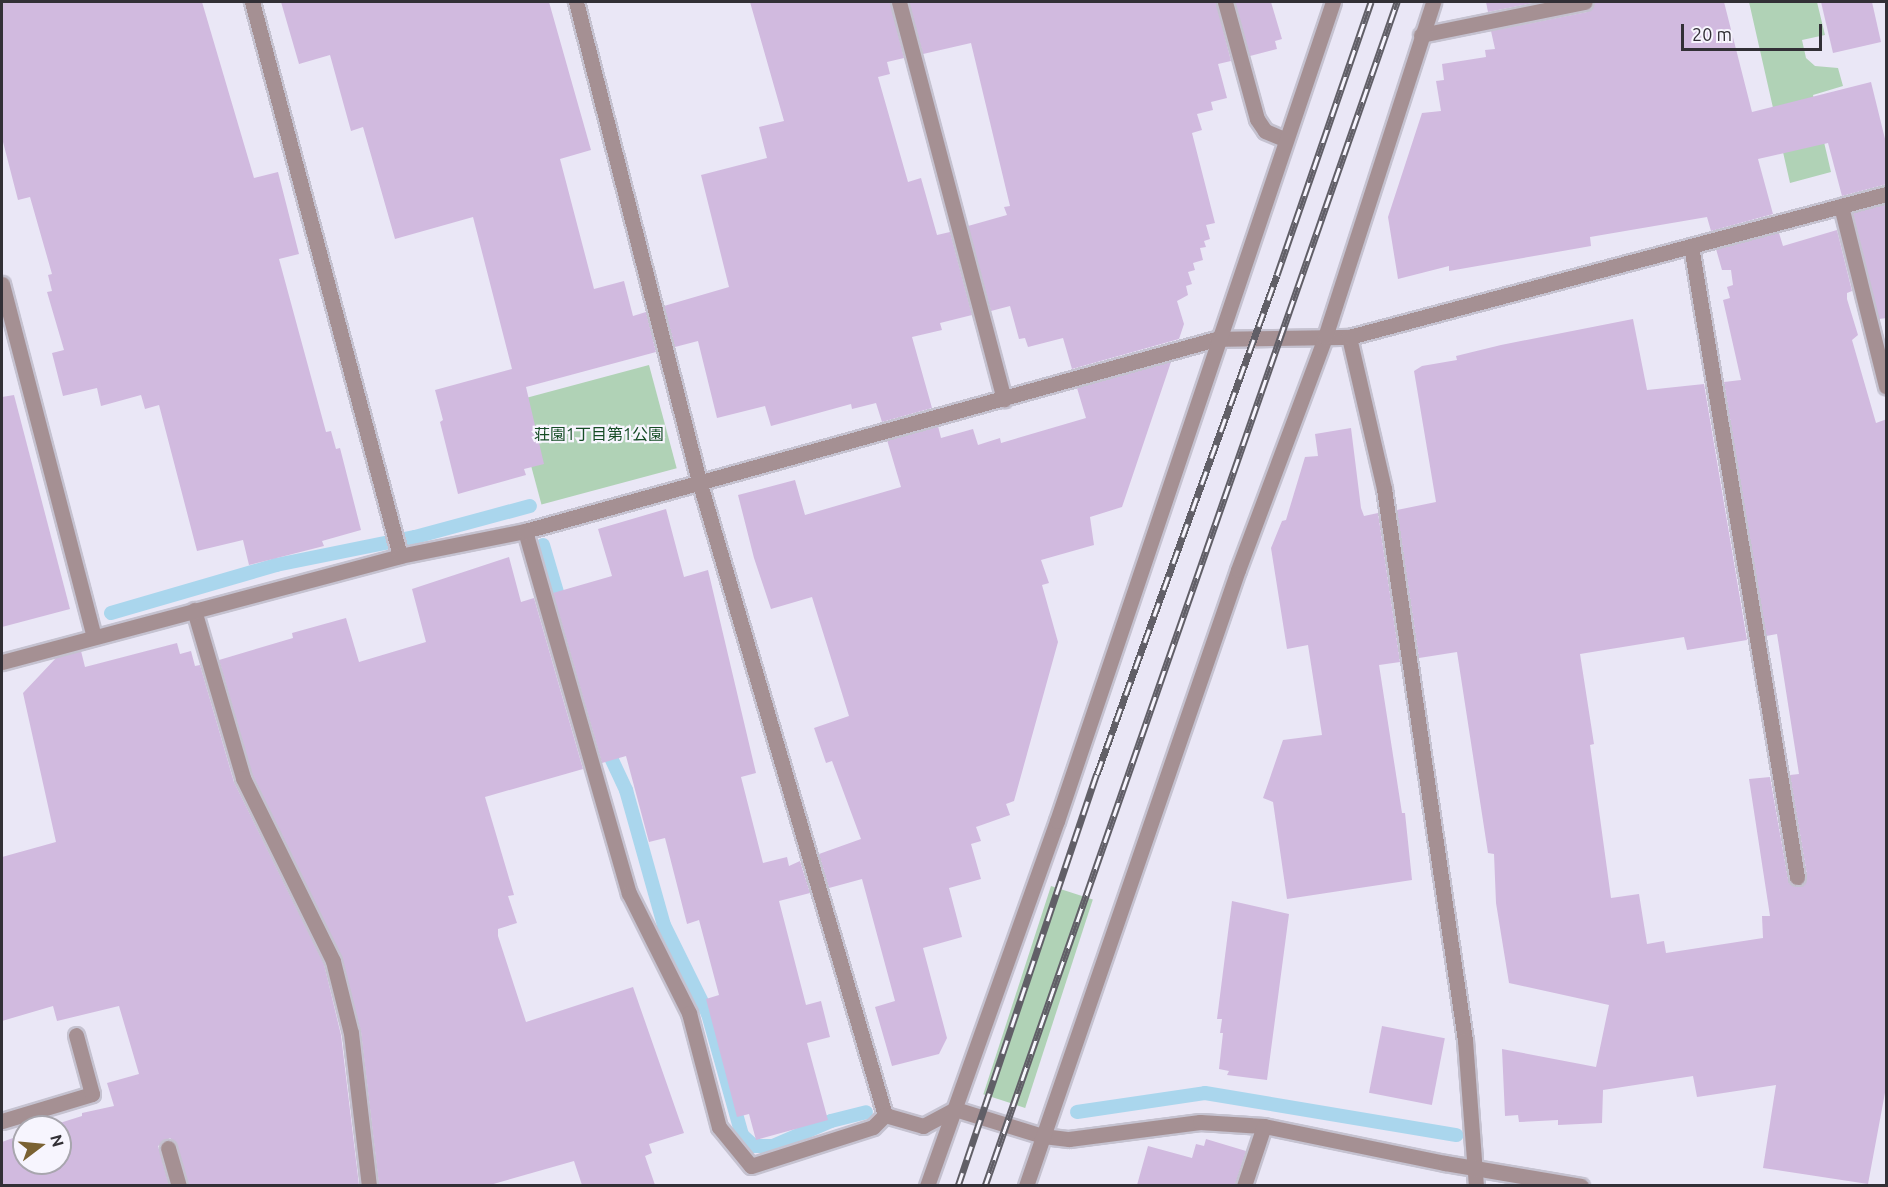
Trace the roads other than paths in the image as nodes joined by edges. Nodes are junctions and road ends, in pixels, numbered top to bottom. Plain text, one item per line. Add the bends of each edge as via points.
1 (252, 2) edge
2 (576, 2) edge
3 (899, 2) edge
4 (1225, 2) edge
5 (1333, 2) edge
6 (1433, 2) edge
7 (1585, 2) edge
8 (1421, 35) junction
9 (1284, 139) junction
10 (1887, 194) edge
11 (1841, 206) junction
12 (1691, 246) junction
13 (2, 284) edge
14 (1325, 337) junction
15 (1349, 337) junction
16 (1216, 339) junction
17 (1887, 386) edge
18 (1004, 399) junction
19 (700, 484) junction
20 (525, 531) junction
21 (400, 556) junction
22 (194, 610) junction
23 (94, 636) junction
24 (2, 662) edge
25 (1797, 877) dead end
26 (76, 1035) dead end
27 (955, 1109) junction
28 (885, 1115) junction
29 (2, 1121) edge
30 (1264, 1126) junction
31 (1043, 1136) junction
32 (168, 1148) dead end
33 (1477, 1168) junction
34 (179, 1185) edge
35 (369, 1185) edge
36 (927, 1185) edge
37 (1026, 1185) edge
38 (1244, 1185) edge
39 (1476, 1185) edge
40 (1581, 1185) edge

1 - 21 street
2 - 19 street
3 - 18 street
4 - 9 street via 1257,119 1265,131
5 - 9 street
6 - 8 street
7 - 8 street
8 - 14 street
9 - 16 street
10 - 11 street
11 - 12 street
11 - 17 street
12 - 15 street
12 - 25 street
13 - 23 street
14 - 15 street
14 - 16 street
14 - 31 street via 1238,570
15 - 33 street via 1386,501 1465,1040
16 - 18 street
16 - 27 street via 1057,821
18 - 19 street
19 - 20 street
19 - 28 street
20 - 21 street
20 - 28 street via 629,893 689,1013 719,1127 752,1166 873,1127
21 - 22 street
22 - 23 street
22 - 35 street via 243,778 333,961 351,1033
23 - 24 street
26 - 29 street via 92,1094
27 - 28 street via 922,1126
27 - 31 street
27 - 36 street
30 - 31 street via 1200,1122 1069,1139
30 - 33 street
30 - 38 street
31 - 37 street
32 - 34 street
33 - 39 street
33 - 40 street

